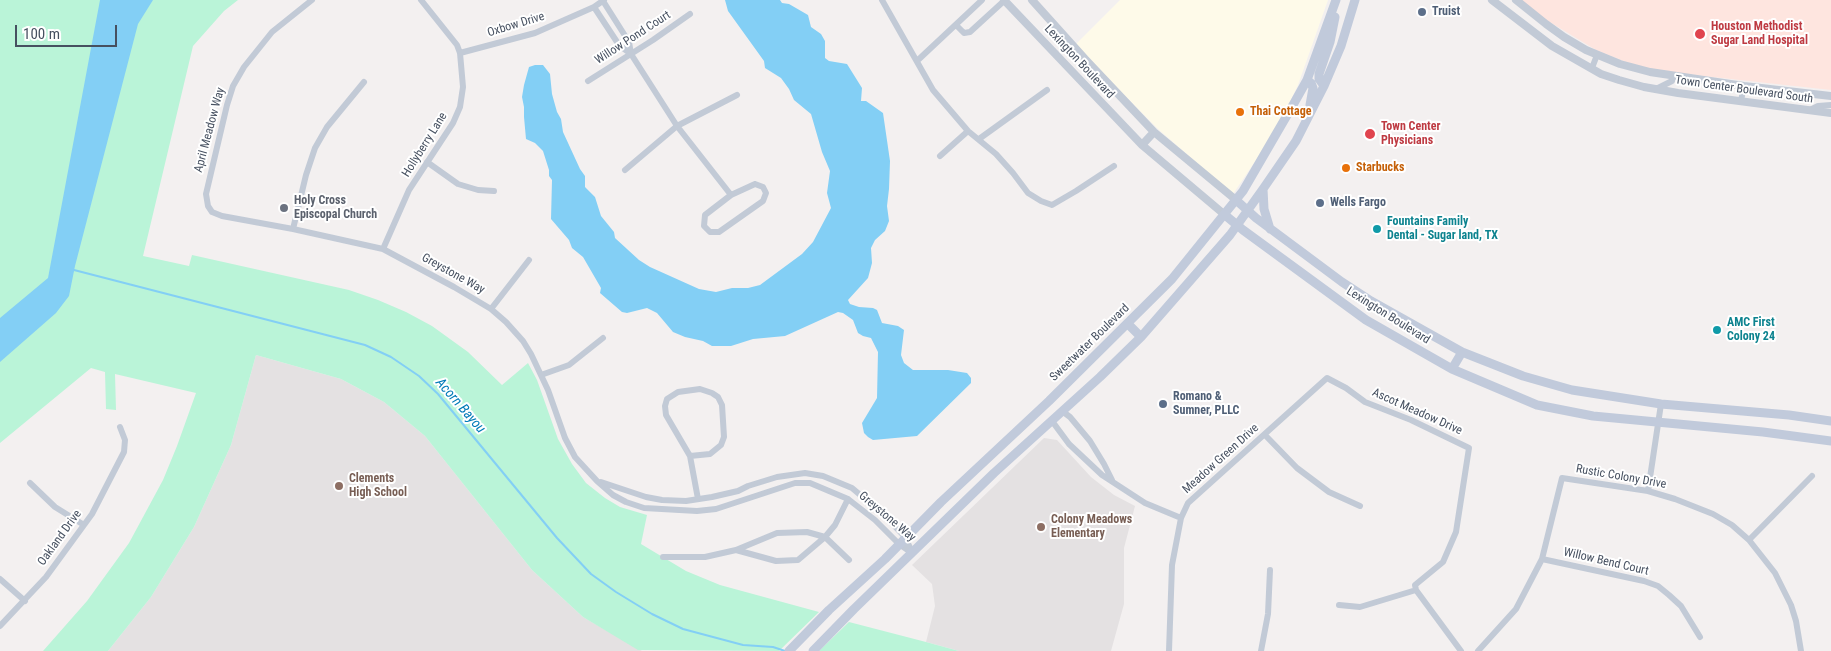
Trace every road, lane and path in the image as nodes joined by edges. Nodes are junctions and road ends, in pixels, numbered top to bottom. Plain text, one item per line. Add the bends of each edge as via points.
1 (312, 0) edge
2 (422, 0) edge
3 (882, 0) edge
4 (982, 0) edge
5 (1004, 0) edge
6 (1032, 0) edge
7 (1336, 0) edge
8 (1355, 0) edge
9 (1492, 0) edge
10 (1516, 0) edge
11 (604, 1) edge
12 (594, 7) junction
13 (1333, 12) junction
14 (690, 14) dead end
15 (957, 26) junction
16 (460, 53) junction
17 (631, 54) junction
18 (1597, 55) junction
19 (918, 60) junction
20 (1592, 68) junction
21 (1673, 75) junction
22 (1307, 80) junction
23 (588, 81) dead end
24 (364, 82) dead end
25 (1324, 86) junction
26 (1744, 86) junction
27 (1655, 89) junction
28 (1047, 90) dead end
29 (737, 95) dead end
30 (1831, 96) edge
31 (1741, 101) junction
32 (1831, 105) edge
33 (1810, 110) junction
34 (1831, 113) edge
35 (1306, 122) junction
36 (677, 126) junction
37 (968, 131) junction
38 (1154, 132) junction
39 (979, 140) junction
40 (1142, 145) junction
41 (940, 156) dead end
42 (427, 162) junction
43 (1114, 166) dead end
44 (625, 170) dead end
45 (1264, 189) junction
46 (494, 192) dead end
47 (731, 195) junction
48 (1236, 200) junction
49 (208, 206) joint
50 (1248, 211) junction
51 (1225, 215) junction
52 (1237, 225) junction
53 (293, 229) junction
54 (1270, 229) junction
55 (383, 249) junction
56 (529, 260) dead end
57 (1320, 266) junction
58 (1311, 280) junction
59 (491, 309) junction
60 (1128, 324) junction
61 (1141, 337) junction
62 (603, 338) dead end
63 (1462, 352) junction
64 (1452, 369) junction
65 (541, 374) junction
66 (1337, 383) joint
67 (1045, 404) junction
68 (1661, 404) junction
69 (1062, 412) junction
70 (1052, 421) junction
71 (1831, 421) edge
72 (1660, 423) junction
73 (120, 427) dead end
74 (1265, 436) junction
75 (1831, 441) edge
76 (690, 456) junction
77 (1812, 476) dead end
78 (1112, 480) junction
79 (597, 481) junction
80 (30, 483) dead end
81 (748, 486) junction
82 (1648, 491) junction
83 (646, 497) junction
84 (751, 497) junction
85 (698, 499) junction
86 (848, 499) junction
87 (1360, 506) dead end
88 (644, 508) junction
89 (1181, 518) junction
90 (84, 525) junction
91 (825, 538) junction
92 (1749, 540) junction
93 (902, 541) junction
94 (736, 550) junction
95 (912, 553) junction
96 (663, 557) dead end
97 (1542, 559) junction
98 (849, 560) dead end
99 (1270, 570) dead end
100 (0, 579) edge
101 (1416, 590) junction
102 (25, 601) junction
103 (1339, 605) dead end
104 (0, 626) edge
105 (1700, 636) dead end
106 (789, 651) edge
107 (813, 651) edge
108 (1169, 651) edge
109 (1261, 651) edge
110 (1461, 651) edge
111 (1478, 651) edge
112 (1801, 651) edge

1 - 49 street, April Meadow Way via 272,32 233,86 206,194
2 - 16 street, Hollyberry Lane
3 - 19 street
4 - 15 street
5 - 15 street via 970,32 964,33
5 - 40 street, Lexington Boulevard
6 - 38 street, Lexington Boulevard
7 - 13 main road, Sweetwater Boulevard
8 - 25 main road
9 - 20 street, Town Center Boulevard South via 1552,46
10 - 18 street, Town Center Boulevard South via 1546,24
11 - 12 street, Oxbow Drive
11 - 17 street via 628,42
12 - 16 street, Oxbow Drive via 535,33
12 - 17 street via 619,45
13 - 22 main road, Sweetwater Boulevard
13 - 25 main road via 1330,42 1319,74
14 - 17 street, Willow Pond Court
15 - 19 street
16 - 42 street, Hollyberry Lane via 463,87 460,107
17 - 23 street, Willow Pond Court
17 - 36 street
18 - 20 street
18 - 21 street, Town Center Boulevard South via 1650,72
19 - 37 street via 933,90
20 - 27 street, Town Center Boulevard South via 1619,80
21 - 26 street, Town Center Boulevard South
21 - 27 street, Town Center Boulevard South via 1672,81
22 - 35 main road via 1313,88
22 - 48 main road, Sweetwater Boulevard
24 - 53 street via 327,127 316,148
25 - 35 main road
26 - 30 street, Town Center Boulevard South
26 - 31 street
27 - 31 street, Town Center Boulevard South
28 - 39 street
29 - 36 street
31 - 33 street, Town Center Boulevard South
32 - 33 street
33 - 34 street, Town Center Boulevard South
35 - 45 main road
36 - 44 street
36 - 47 street
37 - 39 street
37 - 41 street
38 - 40 street
38 - 48 street, Lexington Boulevard
39 - 43 street via 1013,173 1028,193 1052,205
40 - 51 street, Lexington Boulevard
42 - 46 street via 458,184
42 - 55 street, Hollyberry Lane via 402,204
45 - 50 main road
45 - 54 main road via 1264,209
47 - 47 street via 755,184 763,187 766,193 756,206 719,232 710,232 704,226 705,215
48 - 50 main road, Lexington Boulevard
48 - 51 main road, Sweetwater Boulevard
49 - 53 street, Greystone Way via 212,212 222,216
50 - 52 main road
50 - 54 main road, Lexington Boulevard
51 - 52 main road, Lexington Boulevard
51 - 60 main road, Sweetwater Boulevard via 1172,279
52 - 58 main road, Lexington Boulevard
52 - 61 main road
53 - 55 street, Greystone Way
54 - 57 main road, Lexington Boulevard
55 - 59 street, Greystone Way
56 - 59 street
57 - 58 main road
57 - 63 main road, Lexington Boulevard via 1370,301
58 - 64 main road, Lexington Boulevard via 1366,320
59 - 65 street, Greystone Way via 523,341
60 - 61 main road
60 - 67 main road, Sweetwater Boulevard
61 - 69 main road
62 - 65 street via 569,365
63 - 64 main road
63 - 68 main road, Lexington Boulevard via 1523,376 1572,390
64 - 72 main road, Lexington Boulevard via 1537,405 1593,416
65 - 79 street, Greystone Way via 566,441
66 - 74 street, Meadow Green Drive via 1327,378
66 - 101 street, Ascot Meadow Drive via 1365,402 1469,448 1456,532 1443,562 1415,585
67 - 69 main road
67 - 70 main road
67 - 93 main road, Sweetwater Boulevard
68 - 71 main road, Lexington Boulevard
68 - 72 street
69 - 70 main road
69 - 78 street via 1090,441
70 - 78 street via 1087,463
70 - 95 main road
72 - 75 main road, Lexington Boulevard
72 - 82 street
73 - 90 street, Oakland Drive via 125,440 124,452
74 - 87 street via 1297,468 1330,492
74 - 89 street, Meadow Green Drive via 1188,503
76 - 76 street via 666,415 665,406 667,399 678,392 700,389 718,397 722,405 724,437 717,450 710,454
76 - 85 street
77 - 92 street
78 - 89 street via 1145,503
79 - 83 street, Greystone Way
79 - 88 street, Greystone Way via 613,495
80 - 90 street via 55,507
81 - 84 street
81 - 85 street, Greystone Way
81 - 93 street, Greystone Way via 806,473 837,480 852,488 884,515
82 - 92 street, Rustic Colony Drive via 1714,514
82 - 97 street, Rustic Colony Drive via 1562,478
83 - 85 street, Greystone Way via 673,501
83 - 88 street
84 - 86 street, Greystone Way via 795,483 810,483
84 - 88 street, Greystone Way via 716,509 697,511
86 - 91 street
86 - 93 street, Greystone Way
89 - 108 street, Meadow Green Drive via 1172,565
90 - 102 street, Oakland Drive
91 - 94 street via 806,532 777,533
91 - 94 street via 798,560 776,561
91 - 98 street
92 - 112 street, Rustic Colony Drive via 1775,573 1791,605
93 - 95 street, Greystone Way
93 - 106 main road, Sweetwater Boulevard
94 - 96 street via 705,557
95 - 107 main road
97 - 105 street, Willow Bend Court via 1658,586 1681,606
97 - 111 street via 1516,608
99 - 109 street via 1268,614
100 - 102 street
101 - 103 street via 1360,607
101 - 110 street
102 - 104 street, Oakland Drive

